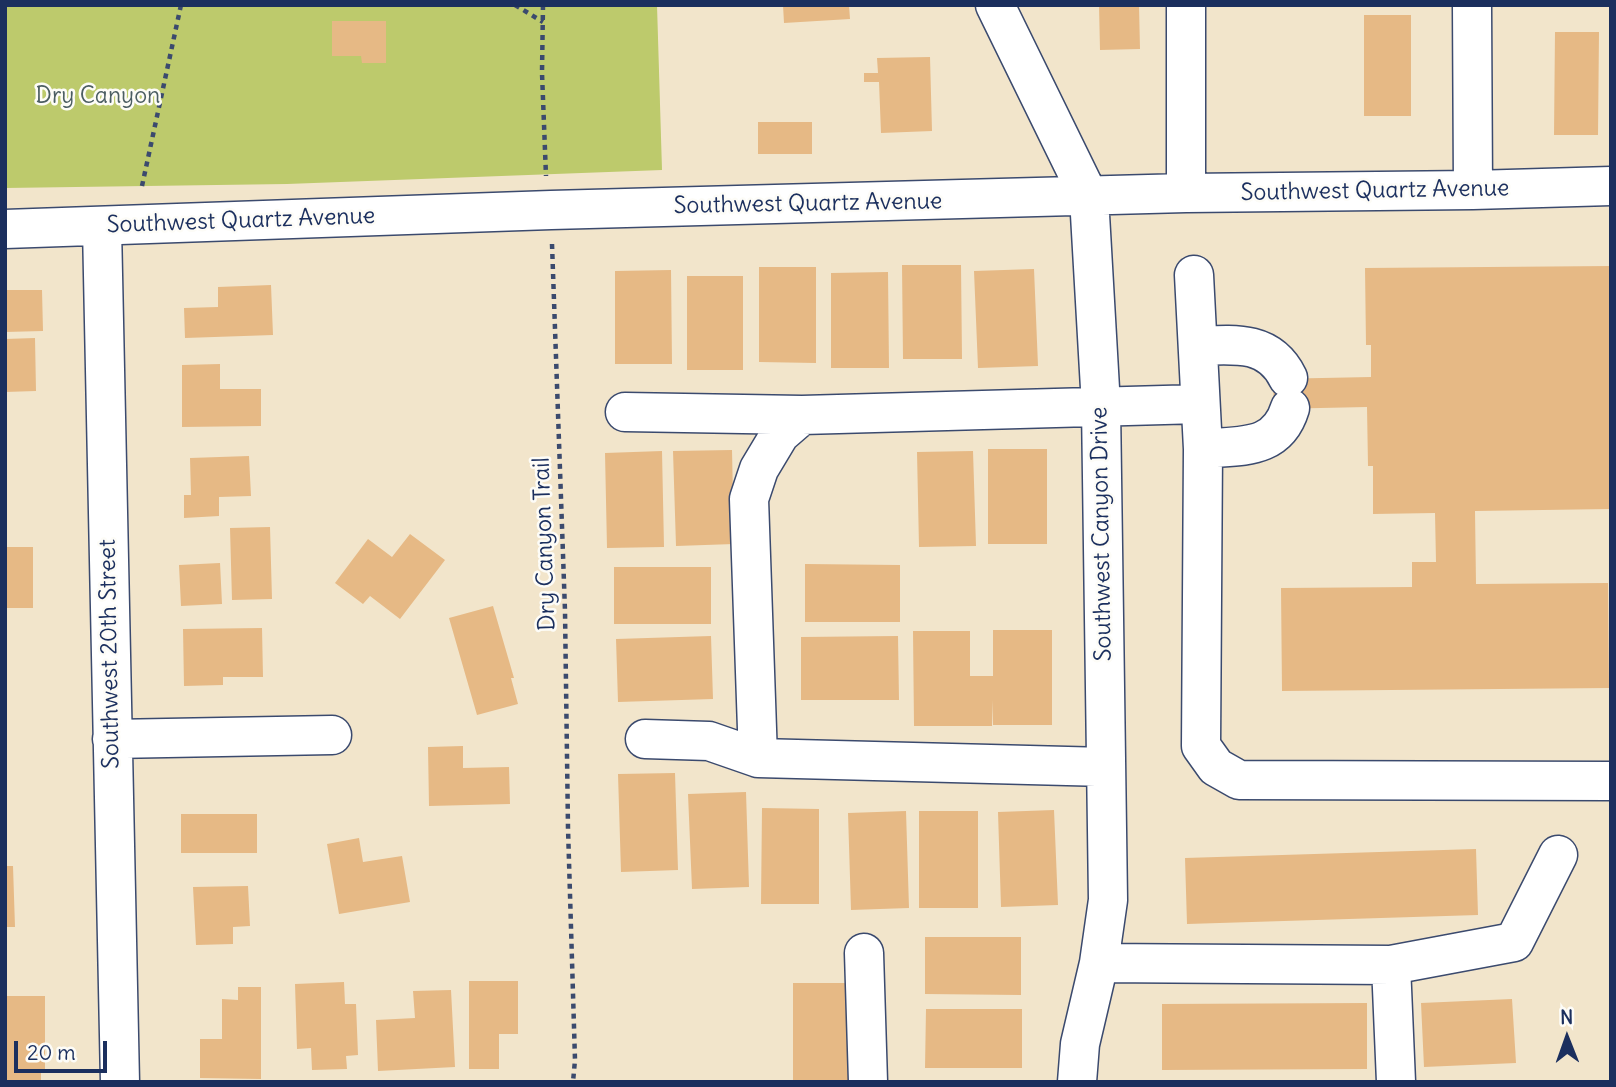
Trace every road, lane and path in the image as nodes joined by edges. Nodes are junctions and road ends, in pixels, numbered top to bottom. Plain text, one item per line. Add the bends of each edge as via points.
1 (181, 5) edge
2 (515, 5) edge
3 (543, 5) edge
4 (995, 5) edge
5 (1186, 5) edge
6 (1472, 5) edge
7 (543, 22) junction
8 (142, 186) dead end
9 (1611, 186) edge
10 (1473, 190) junction
11 (1186, 193) junction
12 (1089, 197) junction
13 (551, 210) junction
14 (102, 227) junction
15 (5, 229) edge
16 (1195, 275) dead end
17 (1199, 346) junction
18 (1200, 404) junction
19 (1101, 406) junction
20 (625, 412) dead end
21 (802, 415) junction
22 (1203, 449) junction
23 (332, 735) dead end
24 (112, 739) junction
25 (645, 739) dead end
26 (758, 758) junction
27 (1106, 767) junction
28 (1611, 781) edge
29 (1558, 855) dead end
30 (864, 953) dead end
31 (1099, 963) junction
32 (1391, 965) junction
33 (120, 1082) edge
34 (573, 1082) edge
35 (868, 1082) edge
36 (1077, 1082) edge
37 (1396, 1082) edge

1 - 8 path
2 - 7 path
3 - 7 path, Dry Canyon Trail
4 - 12 street, Southwest Canyon Drive
5 - 11 street
6 - 10 street
7 - 13 path, Dry Canyon Trail
9 - 10 street, Southwest Quartz Avenue
10 - 11 street, Southwest Quartz Avenue
11 - 12 street, Southwest Quartz Avenue
12 - 13 street, Southwest Quartz Avenue
12 - 19 street, Southwest Canyon Drive
13 - 14 street, Southwest Quartz Avenue
13 - 34 path, Dry Canyon Trail via 565,611
14 - 15 street, Southwest Quartz Avenue
14 - 24 street, Southwest 20th Street
16 - 17 street
17 - 18 street
17 - 22 street via 1230,344 1269,354 1282,365 1289,393 1286,422 1279,430 1259,443
18 - 19 street
18 - 22 street
19 - 21 street
19 - 27 street, Southwest Canyon Drive
20 - 21 street
21 - 26 street via 780,434 759,469 749,499
22 - 28 street via 1201,746 1216,767 1239,780
23 - 24 street
24 - 33 street, Southwest 20th Street
25 - 26 street via 709,741
26 - 27 street
27 - 31 street, Southwest Canyon Drive via 1108,900
29 - 32 street via 1514,942
30 - 35 street
31 - 32 street
31 - 36 street, Southwest Canyon Drive via 1080,1044
32 - 37 street

